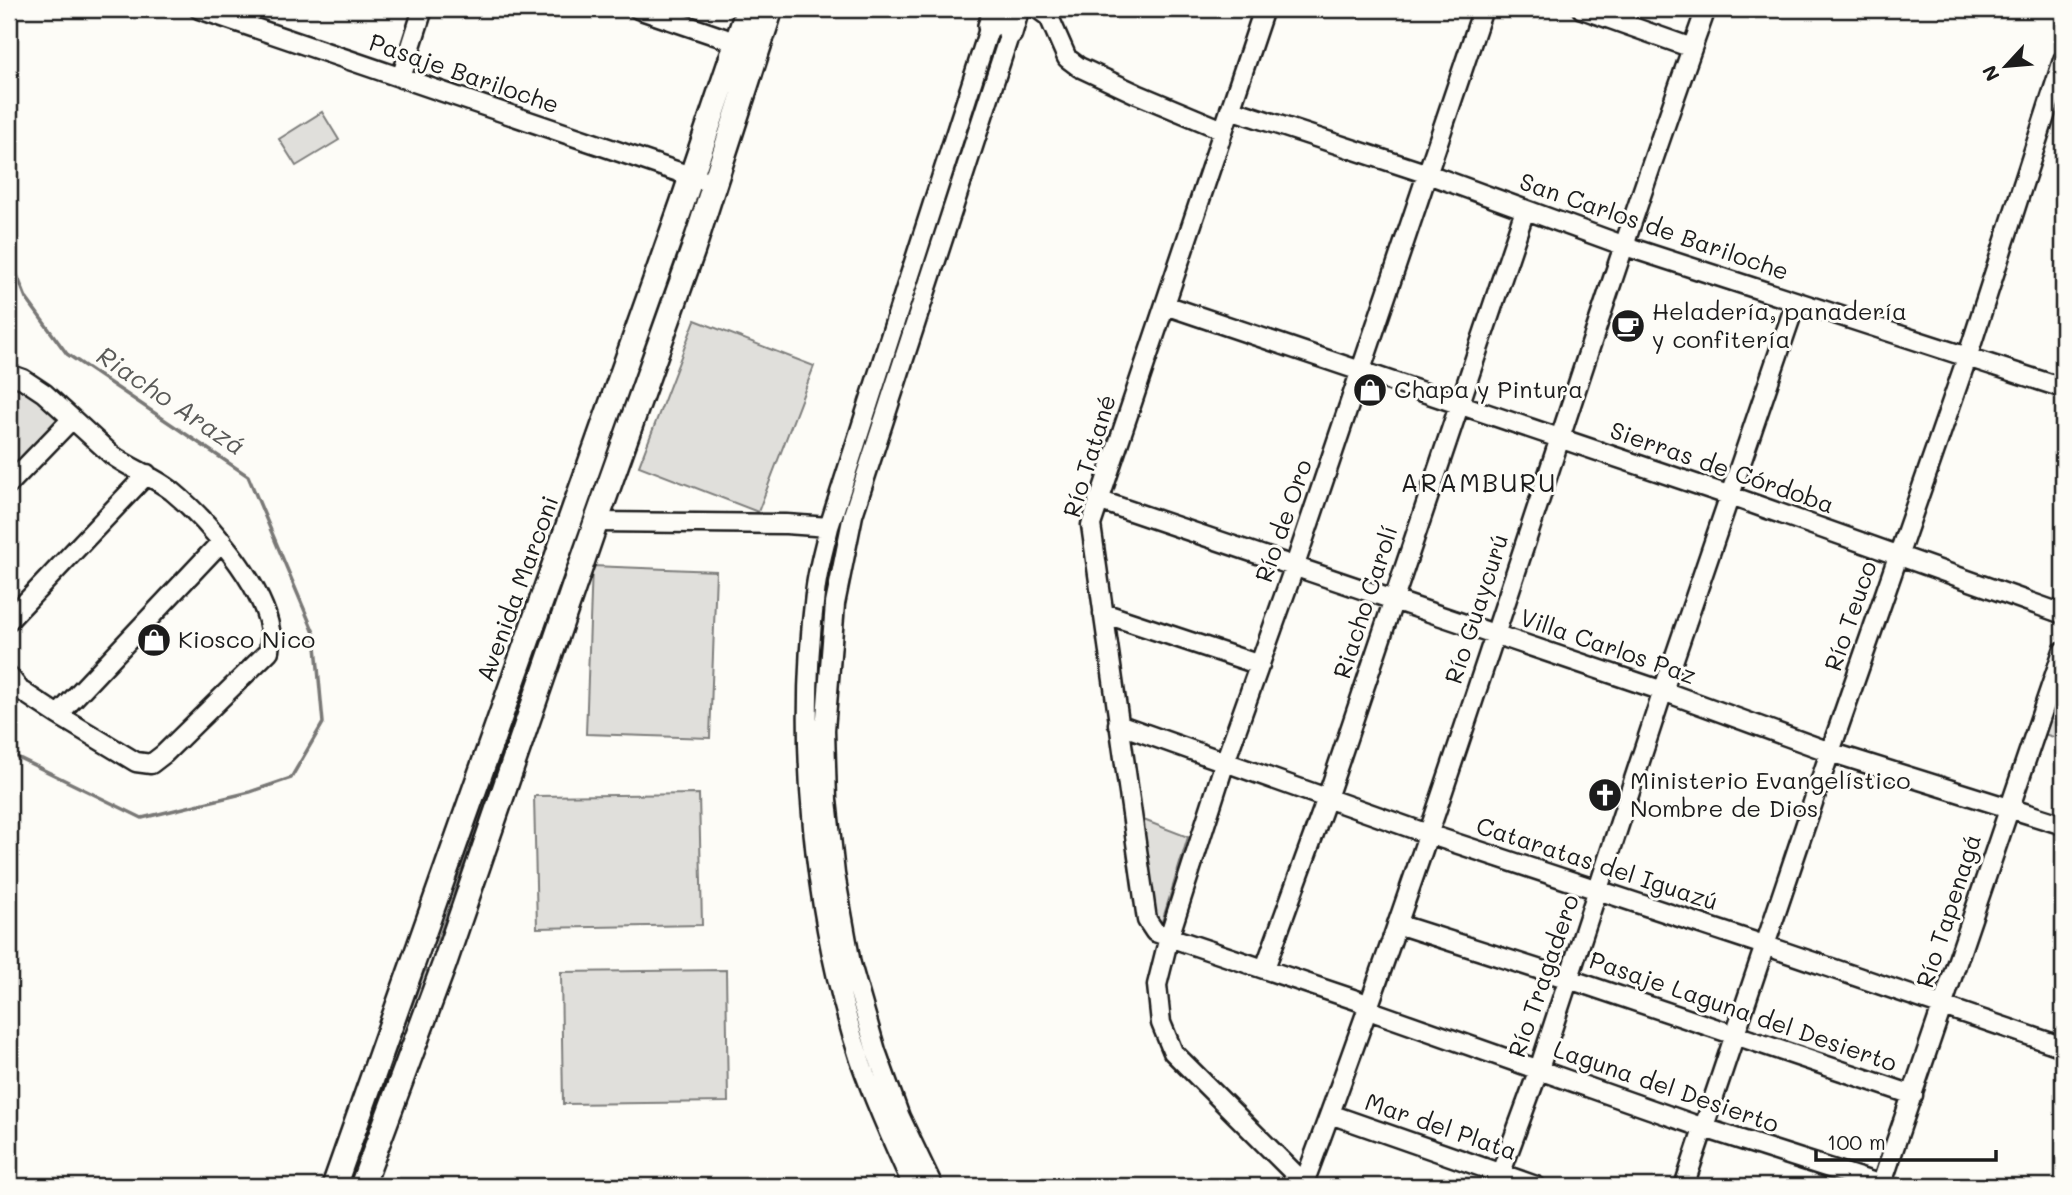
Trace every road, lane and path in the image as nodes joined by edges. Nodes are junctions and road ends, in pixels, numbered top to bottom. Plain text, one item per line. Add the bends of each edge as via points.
1 (200, 9) edge
2 (423, 9) edge
3 (638, 9) edge
4 (748, 9) edge
5 (771, 9) edge
6 (1264, 9) edge
7 (1483, 9) edge
8 (1581, 9) edge
9 (1706, 9) edge
10 (1010, 15) edge
11 (747, 46) junction
12 (1692, 48) junction
13 (2063, 60) edge
14 (401, 78) junction
15 (1230, 109) junction
16 (1223, 130) junction
17 (1428, 174) junction
18 (691, 177) junction
19 (714, 184) junction
20 (1525, 210) junction
21 (1625, 246) junction
22 (1797, 302) junction
23 (1165, 305) junction
24 (1968, 355) junction
25 (1361, 370) junction
26 (9, 374) edge
27 (2063, 388) edge
28 (1459, 405) junction
29 (71, 420) junction
30 (1559, 437) junction
31 (147, 474) junction
32 (9, 484) edge
33 (1731, 496) junction
34 (1098, 500) junction
35 (572, 514) junction
36 (596, 522) junction
37 (828, 527) junction
38 (222, 541) junction
39 (1898, 555) junction
40 (1294, 568) junction
41 (1392, 601) junction
42 (1103, 613) junction
43 (2063, 614) edge
44 (9, 620) edge
45 (1494, 635) junction
46 (2063, 651) edge
47 (1260, 665) junction
48 (9, 676) edge
49 (1663, 691) junction
50 (58, 715) junction
51 (1118, 724) junction
52 (1830, 752) junction
53 (1225, 762) junction
54 (1327, 798) junction
55 (2008, 809) junction
56 (2063, 825) edge
57 (1428, 834) junction
58 (1598, 891) junction
59 (1397, 924) junction
60 (1162, 935) junction
61 (1764, 945) junction
62 (415, 958) junction
63 (444, 965) junction
64 (1265, 968) junction
65 (1569, 979) junction
66 (1944, 1006) junction
67 (1367, 1007) junction
68 (1734, 1035) junction
69 (2063, 1047) edge
70 (1539, 1069) junction
71 (1913, 1095) junction
72 (1330, 1114) junction
73 (359, 1117) junction
74 (385, 1125) junction
75 (1704, 1128) junction
76 (1498, 1180) edge
77 (1305, 1185) edge
78 (334, 1186) edge
79 (362, 1186) edge
80 (914, 1186) edge
81 (933, 1186) edge
82 (1536, 1186) edge
83 (1684, 1186) edge
84 (1882, 1186) edge

1 - 14 street, Pasaje Bariloche
2 - 14 street
3 - 11 street
4 - 11 main road, Avenida Marconi
5 - 11 main road, Avenida Marconi
6 - 15 street, Río Tatané
7 - 17 street, Río de Oro
8 - 12 street
9 - 12 street, Río Guaycurú
10 - 16 street via 1049,17 1067,58 1079,67
10 - 37 street
10 - 81 street via 853,515 835,604 825,730 828,812 851,964 880,1062
11 - 18 main road, Avenida Marconi
11 - 19 main road, Avenida Marconi
12 - 21 street, Río Guaycurú
13 - 24 street, Río Teuco
14 - 18 street, Pasaje Bariloche
15 - 16 street, Río Tatané
15 - 17 street, San Carlos de Bariloche
16 - 23 street, Río Tatané
17 - 20 street, San Carlos de Bariloche
17 - 25 street, Río de Oro
18 - 19 street, Pasaje Bariloche
18 - 35 main road, Avenida Marconi
19 - 36 main road, Avenida Marconi
20 - 21 street, San Carlos de Bariloche
20 - 28 street, Riacho Carolí
21 - 22 street, San Carlos de Bariloche
21 - 30 street, Río Guaycurú
22 - 24 street, San Carlos de Bariloche
22 - 33 street, Río Tragadero
23 - 25 street, Sierras de Córdoba
23 - 34 street, Río Tatané
24 - 27 street, San Carlos de Bariloche
24 - 39 street, Río Teuco
25 - 28 street, Sierras de Córdoba
25 - 40 street, Río de Oro
26 - 29 street via 44,393
28 - 30 street, Sierras de Córdoba
28 - 41 street, Riacho Carolí
29 - 31 street via 112,455
29 - 32 street
30 - 33 street, Sierras de Córdoba
30 - 45 street, Río Guaycurú
31 - 38 street via 173,491
31 - 44 street
33 - 39 street, Sierras de Córdoba
33 - 49 street, Río Tragadero
34 - 40 street, Villa Carlos Paz
34 - 42 street, Río Tatané via 1091,525
35 - 36 main road
35 - 62 main road, Avenida Marconi
36 - 37 street
36 - 63 main road, Avenida Marconi
37 - 80 street via 815,592 809,681 809,754 819,877 835,970 860,1058 884,1124
38 - 50 street
38 - 50 street via 266,611 269,651 151,764 136,762
39 - 43 street, Sierras de Córdoba
39 - 52 street, Río Teuco
40 - 41 street, Villa Carlos Paz
40 - 47 street, Río de Oro
41 - 45 street, Villa Carlos Paz
41 - 54 street, Riacho Carolí
42 - 47 street
42 - 51 street, Río Tatané
45 - 49 street, Villa Carlos Paz
45 - 57 street, Río Guaycurú
46 - 55 street, Río Tapenagá
47 - 53 street, Río de Oro
48 - 50 street via 20,690
49 - 52 street, Villa Carlos Paz
49 - 58 street, Río Tragadero
51 - 53 street, Cataratas del Iguazú
51 - 60 street, Río Tatané via 1147,920
52 - 55 street, Villa Carlos Paz
52 - 61 street, Río Teuco
53 - 54 street, Cataratas del Iguazú
53 - 60 street, Río de Oro
54 - 57 street, Cataratas del Iguazú
54 - 64 street, Riacho Carolí
55 - 56 street, Villa Carlos Paz
55 - 66 street, Río Tapenagá
57 - 58 street, Cataratas del Iguazú
57 - 59 street, Río Guaycurú
58 - 61 street, Cataratas del Iguazú
58 - 65 street, Río Tragadero
59 - 65 street, Pasaje Laguna del Desierto
59 - 67 street, Río Guaycurú
60 - 64 street, Laguna del Desierto
60 - 77 street, Río de Oro via 1157,985 1161,1023 1173,1052
61 - 66 street, Cataratas del Iguazú
61 - 68 street, Río Teuco
62 - 63 main road
62 - 73 main road, Avenida Marconi
63 - 74 main road, Avenida Marconi
64 - 67 street, Laguna del Desierto
65 - 68 street, Pasaje Laguna del Desierto
65 - 70 street, Río Tragadero
66 - 69 street, Cataratas del Iguazú
66 - 71 street, Río Tapenagá
67 - 70 street, Laguna del Desierto
67 - 72 street, Río Guaycurú
68 - 71 street, Pasaje Laguna del Desierto
68 - 75 street, Río Teuco
70 - 75 street, Laguna del Desierto
70 - 76 street, Río Tragadero
71 - 84 street, Río Tapenagá
72 - 76 street, Mar del Plata
72 - 77 street, Río Guaycurú
73 - 74 main road
73 - 78 main road, Avenida Marconi
74 - 79 main road, Avenida Marconi
75 - 83 street, Río Teuco
75 - 84 street, Laguna del Desierto
76 - 82 street, Mar del Plata

